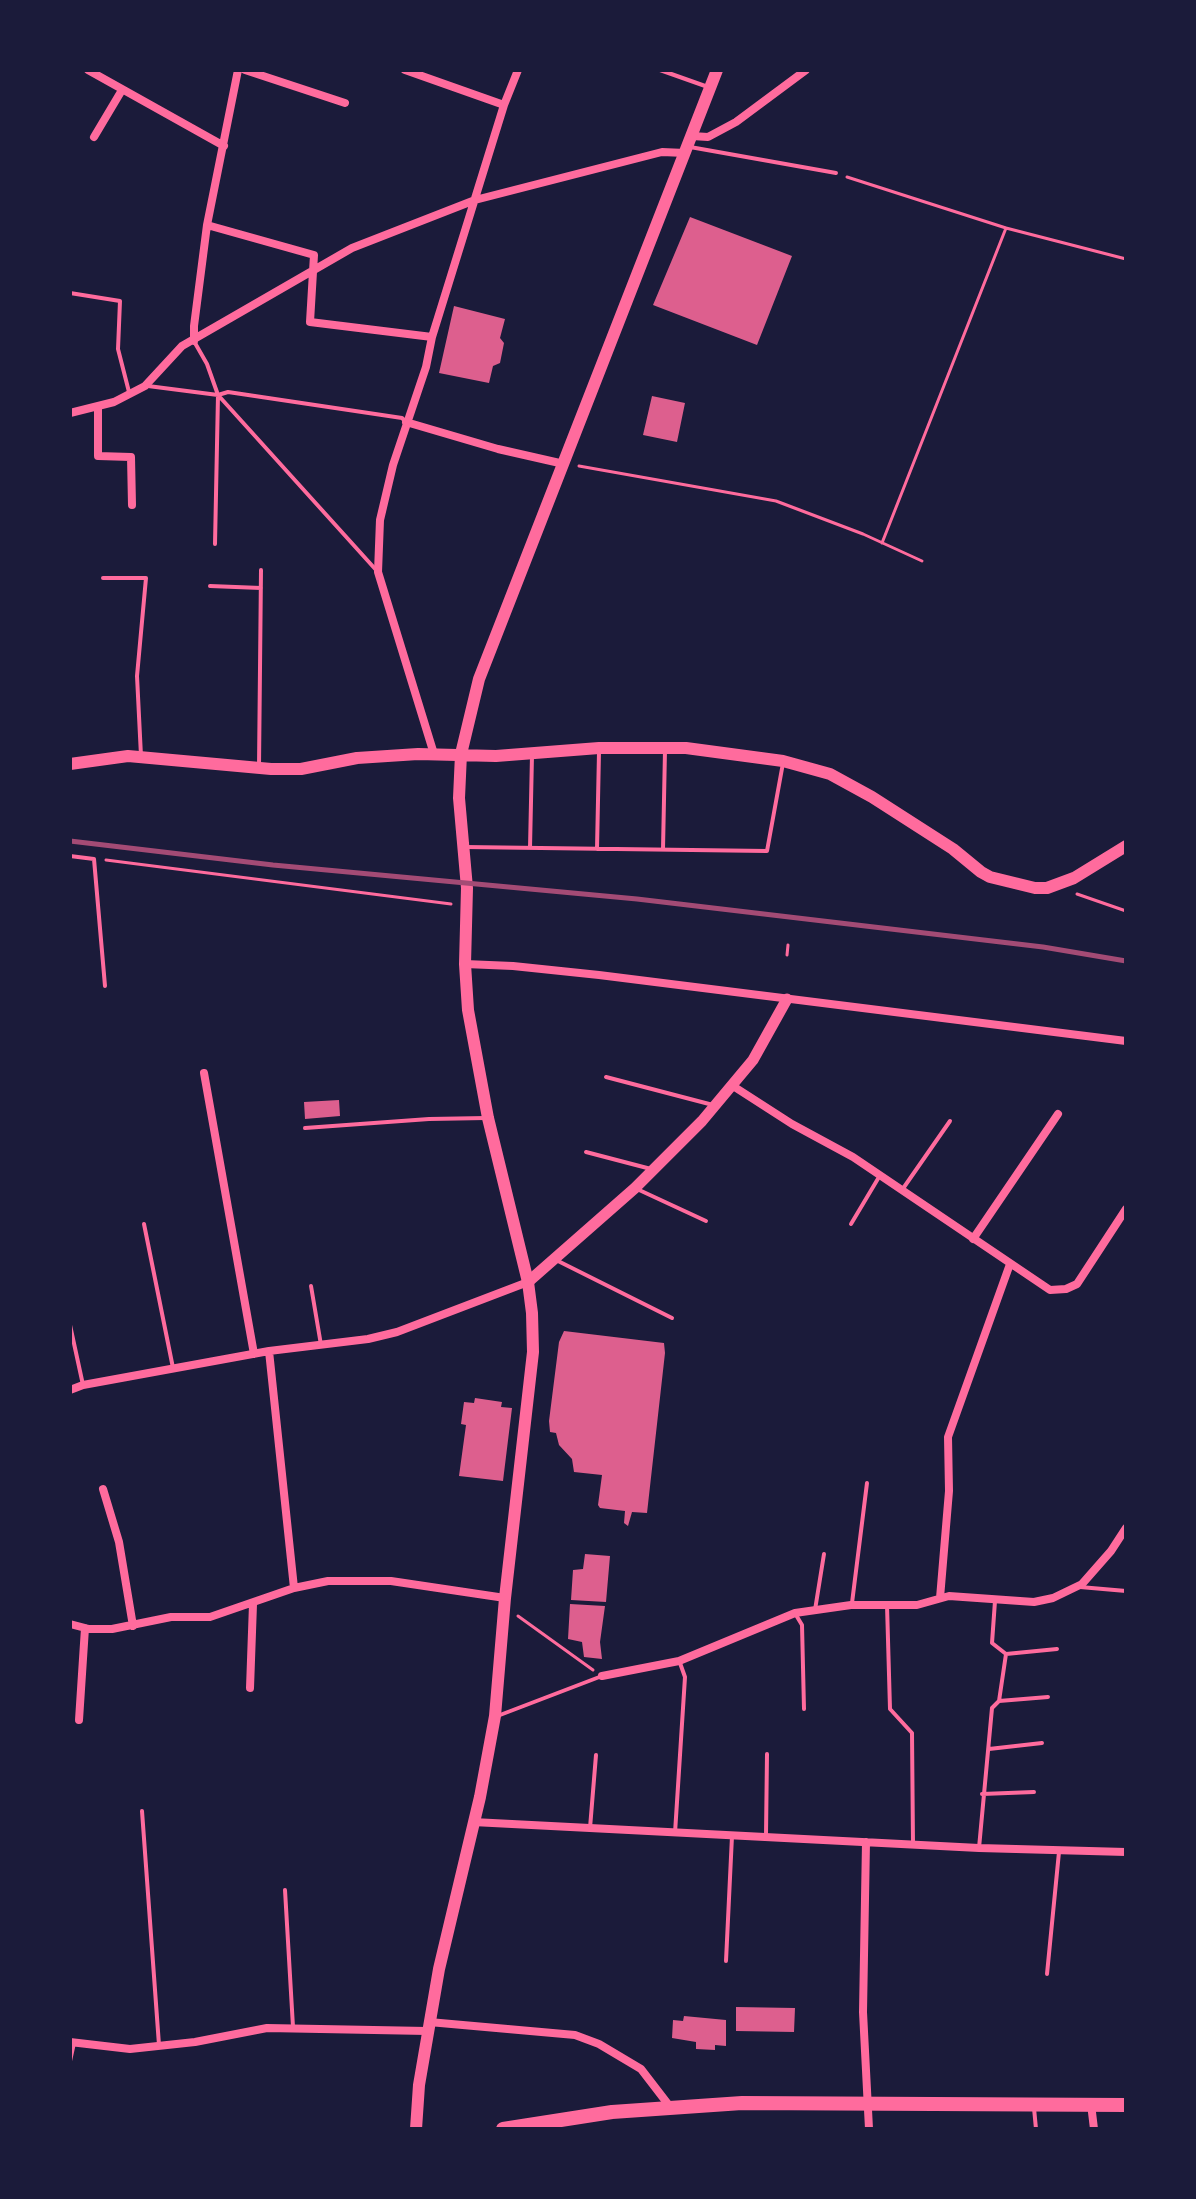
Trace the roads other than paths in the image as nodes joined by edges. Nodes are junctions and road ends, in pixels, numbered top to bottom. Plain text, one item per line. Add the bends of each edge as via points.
1 (88, 70) edge
2 (238, 70) edge
3 (245, 70) edge
4 (405, 70) edge
5 (518, 70) edge
6 (660, 70) edge
7 (717, 70) edge
8 (806, 70) edge
9 (711, 87) junction
10 (122, 90) junction
11 (345, 103) dead end
12 (504, 105) junction
13 (94, 137) dead end
14 (688, 145) junction
15 (224, 146) junction
16 (836, 173) road end
17 (475, 200) junction
18 (207, 225) junction
19 (313, 269) junction
20 (70, 293) edge
21 (432, 337) junction
22 (194, 341) junction
23 (145, 386) junction
24 (129, 394) junction
25 (218, 395) junction
26 (98, 406) junction
27 (70, 413) edge
28 (406, 422) junction
29 (564, 464) junction
30 (132, 505) dead end
31 (215, 544) dead end
32 (261, 570) dead end
33 (378, 572) junction
34 (103, 578) dead end
35 (210, 586) dead end
36 (261, 588) junction
37 (599, 748) junction
38 (666, 748) junction
39 (532, 753) junction
40 (434, 754) junction
41 (461, 754) junction
42 (141, 757) junction
43 (783, 761) junction
44 (70, 764) edge
45 (259, 769) junction
46 (1126, 846) edge
47 (464, 847) junction
48 (530, 848) junction
49 (597, 849) junction
50 (663, 850) junction
51 (70, 856) edge
52 (465, 964) junction
53 (105, 986) dead end
54 (787, 999) junction
55 (1126, 1041) edge
56 (204, 1073) dead end
57 (606, 1077) dead end
58 (733, 1086) junction
59 (715, 1106) junction
60 (1058, 1114) dead end
61 (488, 1118) junction
62 (950, 1121) dead end
63 (305, 1128) dead end
64 (586, 1152) dead end
65 (653, 1170) junction
66 (881, 1175) junction
67 (635, 1188) junction
68 (902, 1190) junction
69 (1126, 1209) edge
70 (706, 1221) dead end
71 (144, 1224) dead end
72 (851, 1224) dead end
73 (973, 1239) junction
74 (556, 1260) junction
75 (1010, 1264) junction
76 (528, 1282) junction
77 (311, 1286) dead end
78 (672, 1318) dead end
79 (70, 1325) edge
80 (321, 1345) junction
81 (269, 1351) junction
82 (254, 1354) junction
83 (173, 1368) junction
84 (83, 1385) junction
85 (70, 1390) edge
86 (867, 1483) dead end
87 (103, 1489) dead end
88 (1126, 1528) edge
89 (824, 1554) dead end
90 (1077, 1586) junction
91 (294, 1588) junction
92 (1126, 1591) edge
93 (940, 1598) junction
94 (995, 1599) junction
95 (505, 1602) junction
96 (253, 1604) junction
97 (851, 1605) junction
98 (887, 1605) junction
99 (815, 1610) junction
100 (795, 1613) junction
101 (70, 1624) edge
102 (133, 1626) junction
103 (85, 1628) junction
104 (1057, 1649) dead end
105 (1006, 1654) junction
106 (679, 1661) junction
107 (602, 1676) joint
108 (250, 1688) dead end
109 (1048, 1697) dead end
110 (999, 1701) junction
111 (804, 1709) dead end
112 (495, 1716) junction
113 (79, 1720) dead end
114 (1042, 1743) dead end
115 (988, 1749) junction
116 (767, 1754) dead end
117 (596, 1755) dead end
118 (1034, 1792) dead end
119 (982, 1794) junction
120 (142, 1811) dead end
121 (473, 1822) junction
122 (590, 1828) junction
123 (675, 1833) junction
124 (732, 1836) junction
125 (766, 1837) junction
126 (866, 1842) junction
127 (913, 1844) junction
128 (979, 1848) junction
129 (1059, 1850) junction
130 (1126, 1852) edge
131 (285, 1890) dead end
132 (726, 1961) dead end
133 (1047, 1974) dead end
134 (428, 2026) junction
135 (293, 2027) junction
136 (72, 2042) edge
137 (160, 2047) junction
138 (70, 2061) edge
139 (867, 2103) junction
140 (1033, 2104) junction
141 (1091, 2104) junction
142 (1126, 2105) edge
143 (671, 2108) junction
144 (416, 2129) edge
145 (503, 2129) edge
146 (869, 2129) edge
147 (1036, 2129) edge
148 (1094, 2129) edge

1 - 10 street
2 - 15 street
3 - 11 street
4 - 12 street
5 - 12 street
6 - 9 lane
7 - 9 main road
8 - 14 street via 736,122
9 - 14 main road
10 - 13 street
10 - 15 street
12 - 17 street
14 - 16 lane
14 - 17 street
14 - 29 main road
15 - 18 street
17 - 19 street via 352,248
17 - 21 street
18 - 19 street via 314,255
18 - 22 street
19 - 21 street via 310,322
19 - 22 street
20 - 24 lane via 120,301 118,349
21 - 28 street
22 - 23 street via 182,346
22 - 25 lane
23 - 24 street
23 - 25 lane
24 - 26 street
25 - 28 lane via 228,392
25 - 31 lane
25 - 33 lane
26 - 27 street
26 - 30 street via 98,456 131,457
28 - 29 street
28 - 33 street via 380,520
29 - 41 main road via 479,679
32 - 36 lane
33 - 40 street
34 - 42 lane via 146,578 137,676
35 - 36 lane
36 - 45 lane
37 - 38 main road
37 - 39 main road
37 - 49 lane
38 - 43 main road
38 - 50 lane
39 - 41 main road
39 - 48 lane
40 - 41 main road
40 - 45 main road
41 - 47 main road
42 - 44 main road
42 - 45 main road
43 - 46 main road via 830,774 872,797 990,877 1035,888 1056,885
43 - 50 lane via 767,851
47 - 48 lane
47 - 52 main road
48 - 49 lane
49 - 50 lane
51 - 53 lane via 94,859
52 - 54 street
52 - 61 main road via 470,1033
54 - 55 street
54 - 58 street
56 - 82 street
57 - 59 lane
58 - 59 street
58 - 66 street
59 - 65 street
60 - 73 street
61 - 63 lane
61 - 76 main road
62 - 68 lane
64 - 65 lane
65 - 67 street
66 - 68 street
66 - 72 lane
67 - 70 lane
67 - 74 street
68 - 73 street
69 - 75 street via 1077,1284 1050,1290
71 - 83 lane
73 - 75 street
74 - 76 street
74 - 78 lane
75 - 93 street via 948,1437
76 - 80 street via 397,1332
76 - 95 main road via 533,1352
77 - 80 lane
79 - 84 lane
80 - 81 street
81 - 82 street
81 - 91 street
82 - 83 street
83 - 84 street
84 - 85 street
86 - 97 lane
87 - 102 street via 119,1542
88 - 90 street
89 - 99 lane
90 - 92 lane
90 - 94 street via 1034,1602
91 - 95 street via 328,1581 391,1581
91 - 96 street
93 - 94 street
93 - 98 street
94 - 105 lane via 992,1643
95 - 112 main road
96 - 102 street via 210,1617 171,1617
96 - 108 street
97 - 98 street
97 - 99 street
98 - 127 lane via 890,1709 912,1733
99 - 100 street
100 - 106 street
100 - 111 lane via 802,1625
101 - 103 street
102 - 103 street
103 - 113 street
104 - 105 lane
105 - 110 lane
106 - 107 street
106 - 123 lane via 685,1677
107 - 112 lane
109 - 110 lane
110 - 115 lane via 992,1708
112 - 121 main road
114 - 115 lane
115 - 119 lane
116 - 125 lane
117 - 122 lane
118 - 119 lane
119 - 128 lane
120 - 137 lane
121 - 122 street
121 - 134 main road
122 - 123 street
123 - 124 street
124 - 125 street
124 - 132 lane
125 - 126 street
126 - 127 street
126 - 139 street
127 - 128 street
128 - 129 street
129 - 130 street
129 - 133 lane
131 - 135 lane
134 - 135 street
134 - 143 street via 575,2035 641,2069
134 - 144 main road
135 - 137 street
136 - 137 street
136 - 138 lane
139 - 140 main road
139 - 143 main road
139 - 146 street
140 - 141 main road
140 - 147 lane
141 - 142 main road
141 - 148 street
143 - 145 main road

